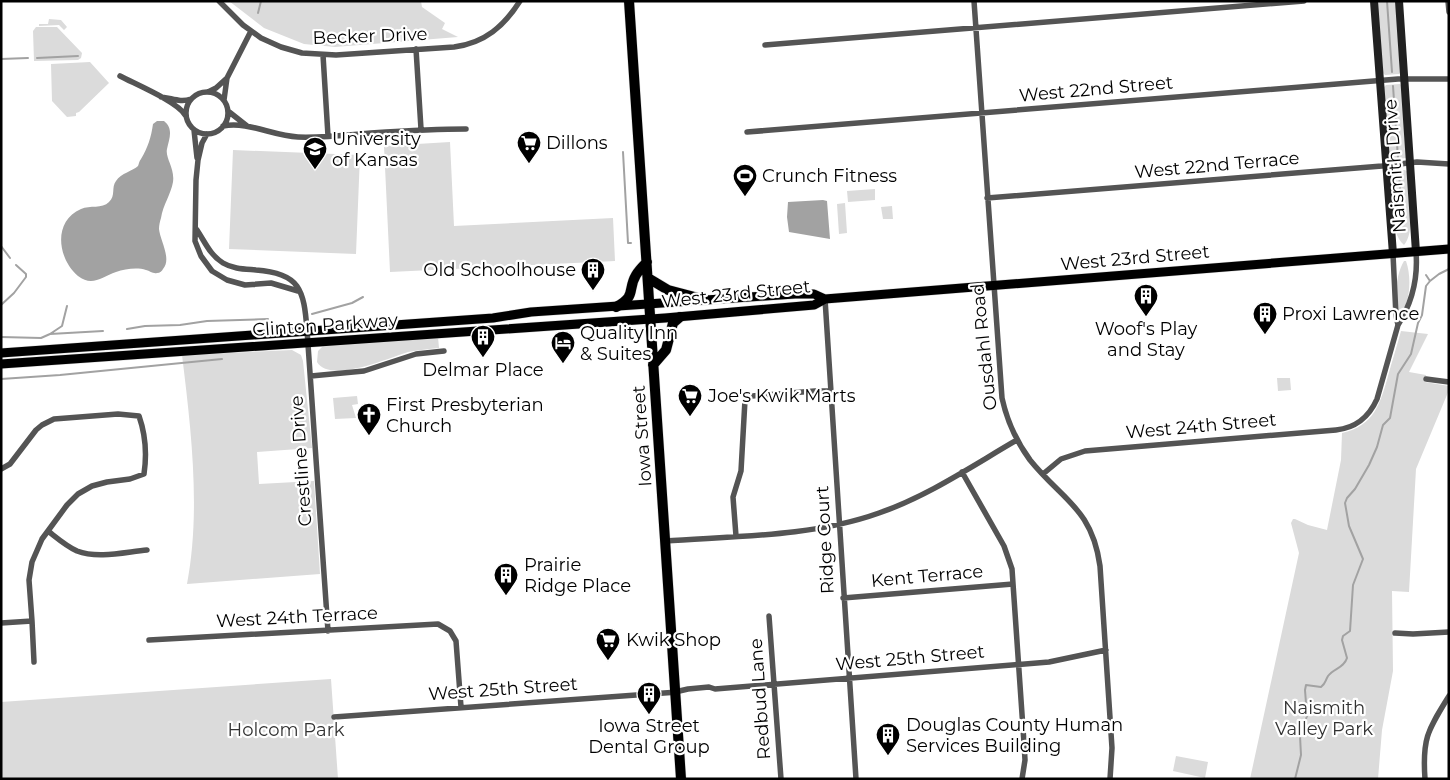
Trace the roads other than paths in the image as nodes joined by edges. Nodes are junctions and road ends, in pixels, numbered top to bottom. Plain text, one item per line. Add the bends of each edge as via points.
1 (219, 1) edge
2 (520, 1) edge
3 (629, 1) edge
4 (974, 1) edge
5 (1304, 1) edge
6 (1374, 1) edge
7 (1399, 1) edge
8 (1448, 1) edge
9 (1449, 12) edge
10 (975, 28) junction
11 (251, 31) junction
12 (765, 45) dead end
13 (416, 49) junction
14 (323, 55) junction
15 (120, 76) dead end
16 (226, 78) junction
17 (1404, 78) junction
18 (1449, 79) edge
19 (1381, 80) junction
20 (208, 92) junction
21 (161, 97) junction
22 (191, 99) junction
23 (224, 101) junction
24 (228, 111) junction
25 (981, 113) junction
26 (185, 115) junction
27 (224, 126) junction
28 (246, 126) junction
29 (466, 128) dead end
30 (421, 129) junction
31 (194, 130) junction
32 (747, 132) dead end
33 (208, 134) junction
34 (328, 136) junction
35 (198, 160) junction
36 (1410, 164) junction
37 (1449, 164) edge
38 (1386, 166) junction
39 (987, 198) junction
40 (197, 230) junction
41 (1449, 250) edge
42 (1416, 252) junction
43 (1393, 254) junction
44 (646, 262) junction
45 (648, 278) junction
46 (993, 286) junction
47 (298, 291) junction
48 (825, 299) junction
49 (706, 300) junction
50 (649, 304) junction
51 (616, 307) junction
52 (680, 317) junction
53 (650, 318) junction
54 (1398, 324) junction
55 (308, 330) junction
56 (308, 342) junction
57 (444, 351) dead end
58 (1, 353) edge
59 (1, 364) edge
60 (653, 365) junction
61 (311, 376) junction
62 (1426, 378) dead end
63 (1449, 382) edge
64 (831, 391) junction
65 (1366, 417) joint
66 (1017, 440) junction
67 (1, 469) edge
68 (962, 472) junction
69 (1043, 474) junction
70 (839, 524) junction
71 (48, 531) junction
72 (736, 536) junction
73 (665, 541) junction
74 (147, 550) dead end
75 (1013, 584) junction
76 (844, 598) junction
77 (769, 616) dead end
78 (32, 621) junction
79 (1, 623) edge
80 (328, 631) junction
81 (1449, 632) edge
82 (1395, 633) dead end
83 (149, 640) dead end
84 (1106, 650) junction
85 (34, 662) dead end
86 (1019, 664) junction
87 (849, 678) junction
88 (774, 684) junction
89 (675, 692) junction
90 (1449, 696) edge
91 (461, 707) junction
92 (334, 717) dead end
93 (681, 779) edge
94 (781, 779) edge
95 (856, 779) edge
96 (1022, 779) edge
97 (1110, 779) edge
98 (1425, 779) edge

1 - 11 street, Becker Drive
2 - 13 street, Becker Drive via 500,27 482,39 463,46
3 - 44 highway, Iowa Street
4 - 10 street, Ousdahl Road
5 - 10 street
6 - 19 street, Naismith Drive
7 - 17 street, Naismith Drive
8 - 9 street
10 - 12 street
10 - 25 street, Ousdahl Road
11 - 14 street, Becker Drive via 281,47
11 - 16 street
13 - 14 street, Becker Drive
13 - 30 street
14 - 34 street
15 - 21 street
16 - 20 street
16 - 23 street
17 - 18 street, West 22nd Street
17 - 19 street, West 22nd Street
17 - 36 street, Naismith Drive
19 - 25 street, West 22nd Street
19 - 38 street, Naismith Drive
20 - 22 street via 199,93
20 - 23 street via 217,94
21 - 22 street via 180,101
21 - 26 street via 180,108
22 - 26 street
23 - 24 street
24 - 27 street
24 - 28 street
25 - 32 street, West 22nd Street
25 - 39 street, Ousdahl Road
26 - 31 street
27 - 28 street
27 - 33 street
28 - 34 street via 298,137
29 - 30 street
30 - 34 street
31 - 33 street
31 - 35 street
33 - 35 street
35 - 40 street
36 - 37 street, West 22nd Terrace
36 - 38 street, West 22nd Terrace
36 - 42 street, Naismith Drive
38 - 39 street, West 22nd Terrace
38 - 43 street, Naismith Drive
39 - 46 street, Ousdahl Road
40 - 47 street, Crestline Drive via 209,251 223,263 284,274 295,282
40 - 47 street via 195,241 201,256 218,276 245,285 272,283
41 - 42 main road, West 23rd Street
42 - 43 main road, West 23rd Street
42 - 54 street, Naismith Drive via 1415,282 1404,316
43 - 46 main road, West 23rd Street
43 - 54 street, Naismith Drive
44 - 45 highway, Iowa Street
44 - 51 highway via 635,276 630,297
45 - 49 highway via 661,288
45 - 50 highway, Iowa Street
46 - 48 main road, West 23rd Street
46 - 66 street, Ousdahl Road via 1000,389 1008,421
47 - 55 street, Crestline Drive
48 - 49 main road, West 23rd Street via 814,294
48 - 52 main road, West 23rd Street via 814,304
48 - 64 street, Ridge Court
49 - 50 main road, West 23rd Street
50 - 51 main road, Clinton Parkway
50 - 53 highway, Iowa Street
51 - 55 main road, Clinton Parkway
52 - 53 main road, West 23rd Street
52 - 60 highway via 673,323 666,350
53 - 56 main road, Clinton Parkway
53 - 60 highway, Iowa Street
54 - 65 street, Naismith Drive via 1377,400
55 - 56 street, Crestline Drive
55 - 58 main road, Clinton Parkway
56 - 59 main road, Clinton Parkway
56 - 61 street, Crestline Drive
57 - 61 street via 416,354 364,371
60 - 73 highway, Iowa Street
61 - 80 street, Crestline Drive
62 - 63 street
64 - 70 street, Ridge Court
64 - 72 street via 752,396 745,400 741,470 733,497
65 - 69 street, West 24th Street via 1343,430 1085,451 1061,459
66 - 68 street
66 - 69 street, Ousdahl Road
67 - 71 street via 10,464 36,430 54,419 118,414 139,416 146,439 144,474 84,490 67,505
68 - 70 street via 892,508
68 - 75 street via 1008,555
69 - 84 street, Ousdahl Road via 1079,511 1094,538 1100,566
70 - 72 street
70 - 76 street, Ridge Court
71 - 74 street via 70,547 89,554
71 - 78 street via 38,546 30,570
72 - 73 street
73 - 89 highway, Iowa Street
75 - 76 street, Kent Terrace
75 - 86 street
76 - 87 street, Ridge Court
77 - 88 street, Redbud Lane
78 - 79 street
78 - 85 street
80 - 83 street, West 24th Terrace
80 - 91 street, West 24th Terrace via 434,623 446,628 457,644
81 - 82 street
84 - 86 street, West 25th Street via 1067,659
84 - 97 street, Ousdahl Road via 1112,748
86 - 87 street, West 25th Street
86 - 96 street via 1025,760
87 - 88 street, West 25th Street
87 - 95 street, Ridge Court
88 - 89 street, West 25th Street
88 - 94 street, Redbud Lane
89 - 91 street, West 25th Street
89 - 93 highway, Iowa Street
90 - 98 street via 1426,740
91 - 92 street, West 25th Street

